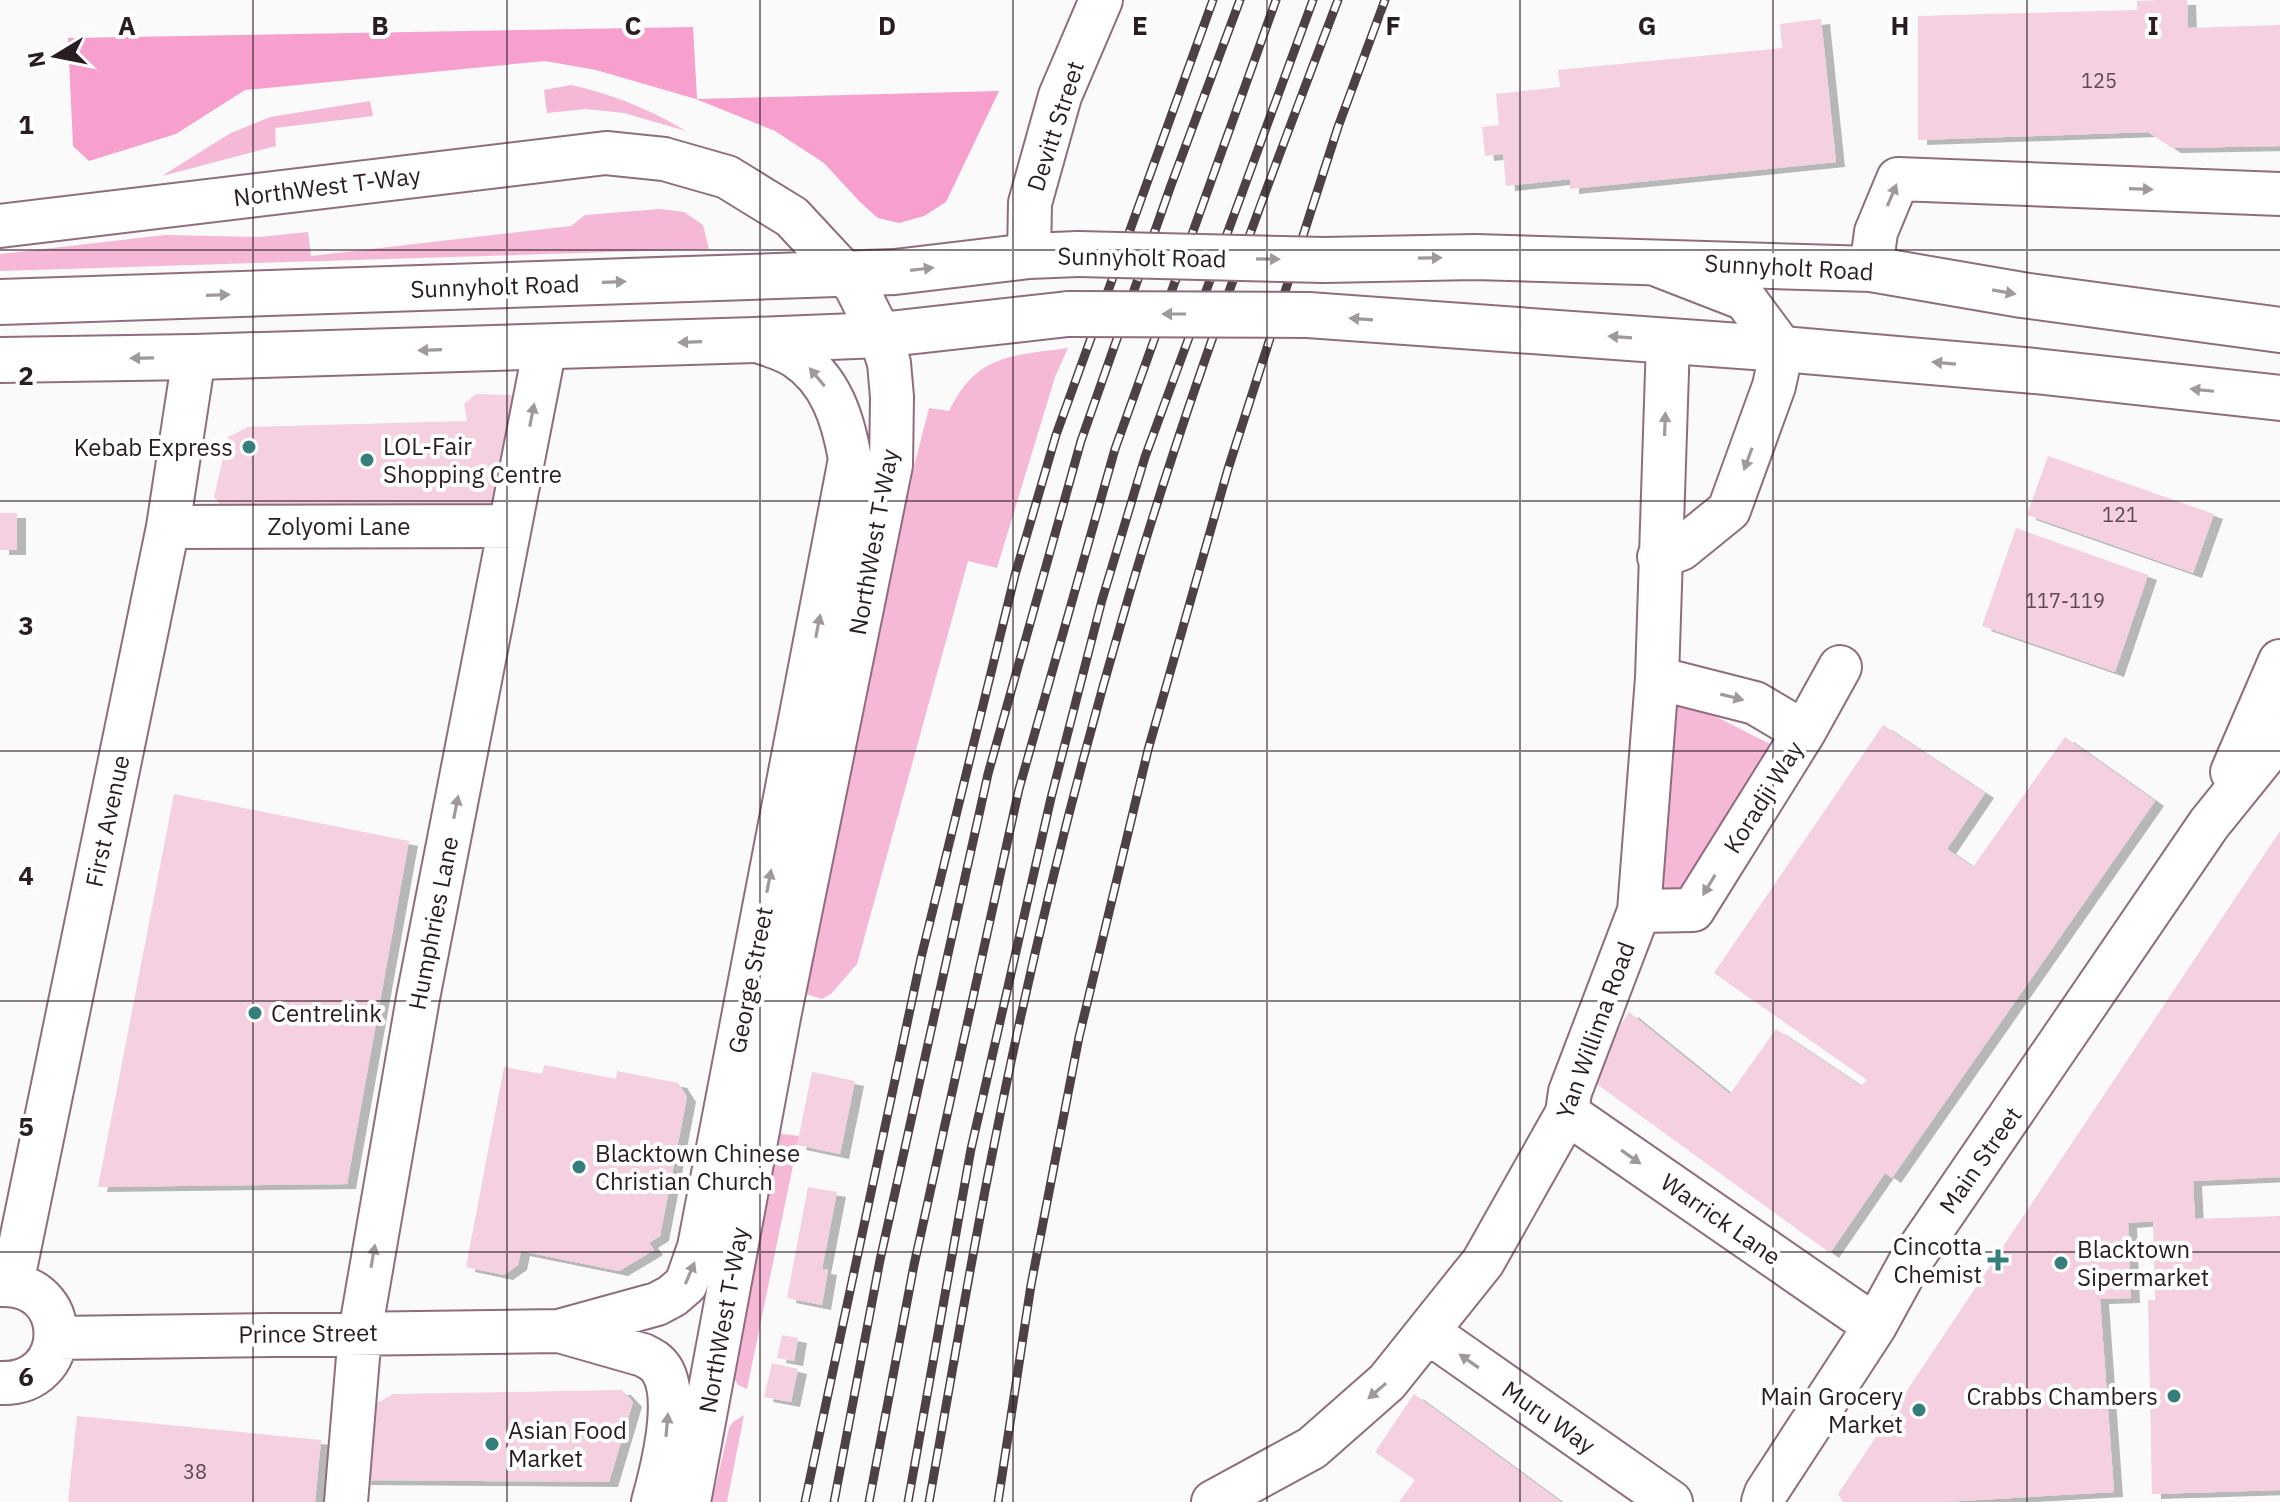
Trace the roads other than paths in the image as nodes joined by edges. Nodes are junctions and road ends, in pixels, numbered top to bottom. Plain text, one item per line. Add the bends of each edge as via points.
1 (1101, 0) edge
2 (2280, 194) edge
3 (0, 226) edge
4 (1029, 256) junction
5 (1648, 262) junction
6 (1871, 269) junction
7 (845, 274) junction
8 (0, 302) edge
9 (2280, 330) edge
10 (880, 335) junction
11 (755, 340) junction
12 (1668, 341) junction
13 (545, 347) junction
14 (194, 357) junction
15 (0, 360) edge
16 (1778, 367) junction
17 (2280, 398) edge
18 (510, 526) junction
19 (168, 527) junction
20 (1659, 557) junction
21 (2280, 661) edge
22 (1840, 667) dead end
23 (1657, 678) junction
24 (1804, 732) junction
25 (2280, 736) edge
26 (2209, 824) junction
27 (1639, 911) junction
28 (1567, 1113) junction
29 (6, 1284) edge
30 (1875, 1326) junction
31 (559, 1331) junction
32 (1428, 1332) junction
33 (360, 1333) junction
34 (56, 1338) junction
35 (0, 1383) edge
36 (346, 1502) edge
37 (653, 1502) edge
38 (689, 1502) edge
39 (1213, 1502) edge
40 (1671, 1502) edge
41 (1763, 1502) edge

1 - 4 street, Devitt Street via 1060,96 1030,203
6 -> 2 street via 1876,232 1898,179
3 - 7 street, NorthWest T-Way via 606,153 664,159 727,177 792,217
4 -> 5 main road, Sunnyholt Road, bridge
7 -> 4 main road, Sunnyholt Road
5 - 6 main road, Sunnyholt Road
5 - 16 street via 1745,299
6 -> 9 main road, Sunnyholt Road
8 -> 7 main road, Sunnyholt Road
7 - 10 street, NorthWest T-Way
10 - 11 main road
12 -> 10 main road, bridge via 1308,315 1068,314
10 - 38 street, NorthWest T-Way via 891,386 891,465 779,1017
11 -> 13 main road
31 -> 11 street, George Street via 672,1296 686,1284 699,1247 850,459 836,404 817,374 794,355
12 - 16 main road
20 -> 12 street, Yan Willima Road
13 -> 14 main road
18 -> 13 street, Humphries Lane
14 -> 15 main road
14 - 19 street, First Avenue
17 -> 16 main road via 2035,371
16 -> 20 street via 1729,510 1681,549
18 - 19 street, Zolyomi Lane
33 -> 18 street, Humphries Lane
19 - 29 street, First Avenue
20 - 23 street, Yan Willima Road
21 - 26 street, Main Street
22 - 24 street
23 -> 24 street, Koradji Way via 1755,703
23 - 27 street, Yan Willima Road
24 -> 27 street, Koradji Way via 1693,910
25 - 26 street, Main Street
26 - 30 street, Main Street via 1910,1262
27 - 28 street, Yan Willima Road via 1570,1092
28 -> 30 street, Warrick Lane
28 - 32 street, Yan Willima Road via 1483,1262
29 - 34 street via 40,1296 55,1322
30 - 41 street, Main Street
31 - 33 street, Prince Street
37 -> 31 street via 669,1412 664,1372 643,1355
32 -> 39 street, Yan Willima Road via 1387,1382 1312,1448
40 -> 32 street, Muru Way
33 - 34 street, Prince Street
33 - 36 street, Humphries Lane
34 - 35 street via 43,1368 28,1379

